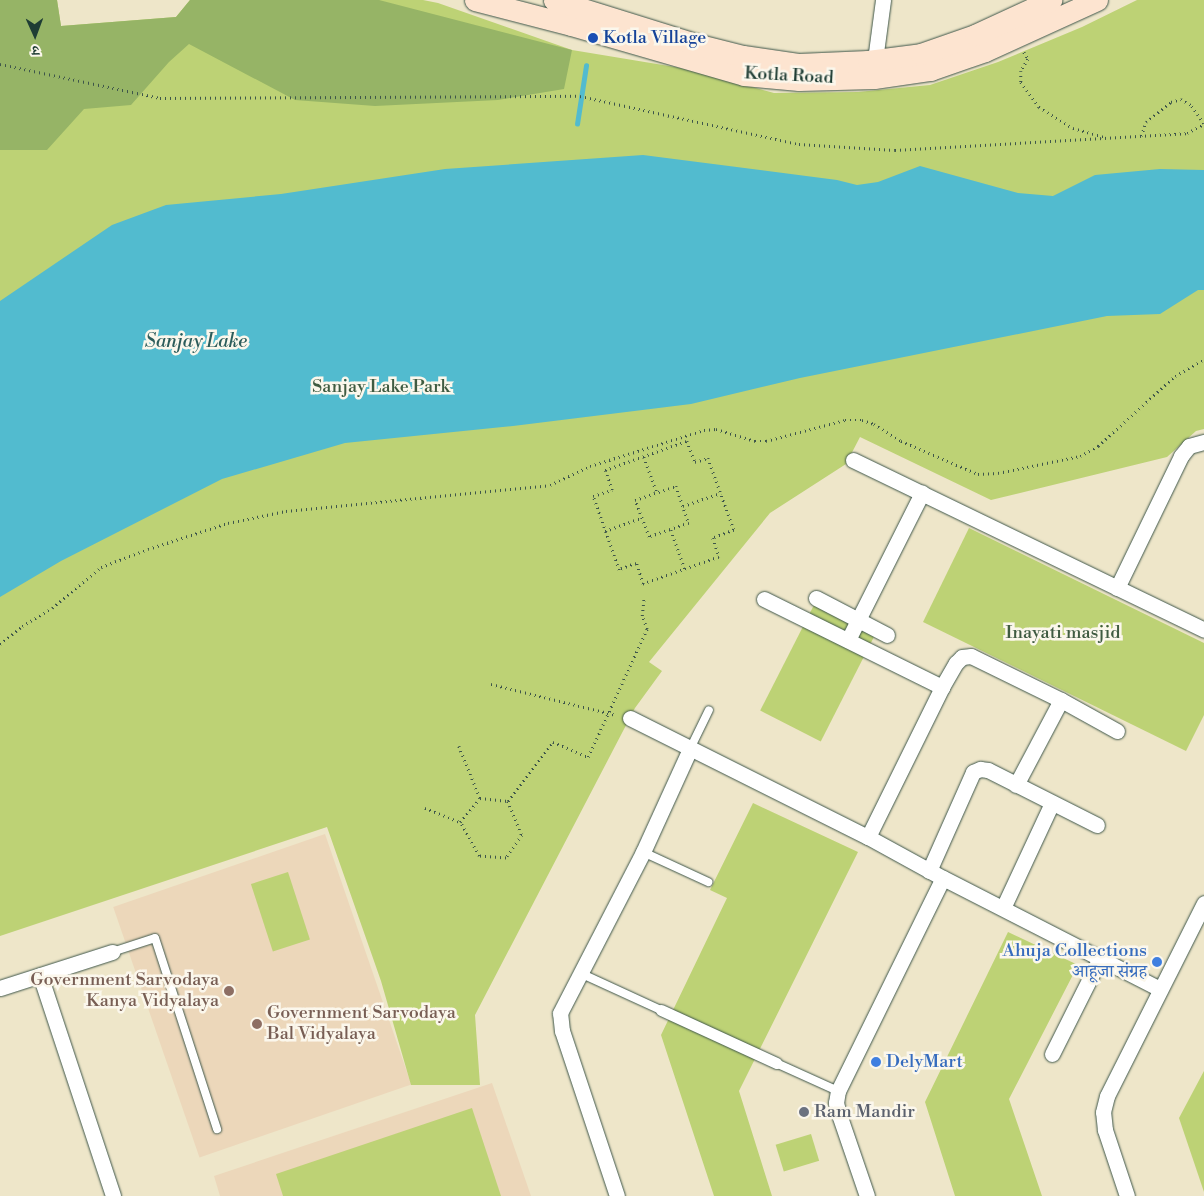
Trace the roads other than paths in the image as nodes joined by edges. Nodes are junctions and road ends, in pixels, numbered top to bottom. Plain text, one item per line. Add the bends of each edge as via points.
1 (475, 0) edge
2 (554, 0) edge
3 (883, 0) edge
4 (1051, 0) edge
5 (1097, 0) edge
6 (598, 15) edge
7 (875, 60) junction
8 (1204, 442) edge
9 (853, 460) dead end
10 (922, 493) junction
11 (1116, 588) junction
12 (816, 598) dead end
13 (764, 599) dead end
14 (858, 618) junction
15 (1204, 630) edge
16 (886, 635) dead end
17 (848, 640) junction
18 (942, 687) junction
19 (1061, 700) junction
20 (709, 710) dead end
21 (630, 718) dead end
22 (1117, 731) dead end
23 (690, 749) junction
24 (1016, 785) junction
25 (1052, 803) junction
26 (1097, 825) dead end
27 (868, 836) junction
28 (644, 852) junction
29 (928, 871) junction
30 (943, 878) junction
31 (708, 882) dead end
32 (1204, 903) edge
33 (1002, 908) junction
34 (112, 952) joint
35 (1100, 958) junction
36 (580, 973) junction
37 (40, 976) junction
38 (0, 988) edge
39 (1160, 989) junction
40 (661, 1010) joint
41 (1052, 1054) dead end
42 (776, 1063) joint
43 (838, 1091) junction
44 (217, 1129) dead end
45 (112, 1196) edge
46 (617, 1196) edge
47 (868, 1196) edge
48 (1127, 1196) edge

1 - 6 main road, Kotla Road
2 - 6 main road, Kotla Road
3 - 7 street
4 - 7 main road, Kotla Road via 975,35 921,54
5 - 6 main road, Kotla Road via 985,51 930,70 874,78 799,80 744,75
6 - 7 main road, Kotla Road via 743,56 799,64
8 - 11 street via 1189,446 1180,456
9 - 10 street
10 - 11 street
10 - 14 street
11 - 15 street
12 - 14 street
13 - 17 street
14 - 16 street
14 - 17 street
17 - 18 street
18 - 19 street via 956,663 962,657 971,656
18 - 27 street
19 - 22 street
19 - 24 street
20 - 23 lane
21 - 23 street
23 - 27 street
23 - 28 street
24 - 25 street
24 - 29 street via 988,770 973,772
25 - 26 street
25 - 33 street
27 - 29 street
28 - 31 lane
28 - 36 street
29 - 30 street
30 - 33 street
30 - 43 street
32 - 39 street
33 - 35 street
34 - 37 street
34 - 44 lane via 155,938
35 - 39 street
35 - 41 street
36 - 40 lane
36 - 46 street via 560,1013 562,1031
37 - 38 street
37 - 45 street
39 - 48 street via 1107,1096 1103,1112 1105,1130
40 - 42 street
42 - 43 lane
43 - 47 street via 836,1103 840,1117

